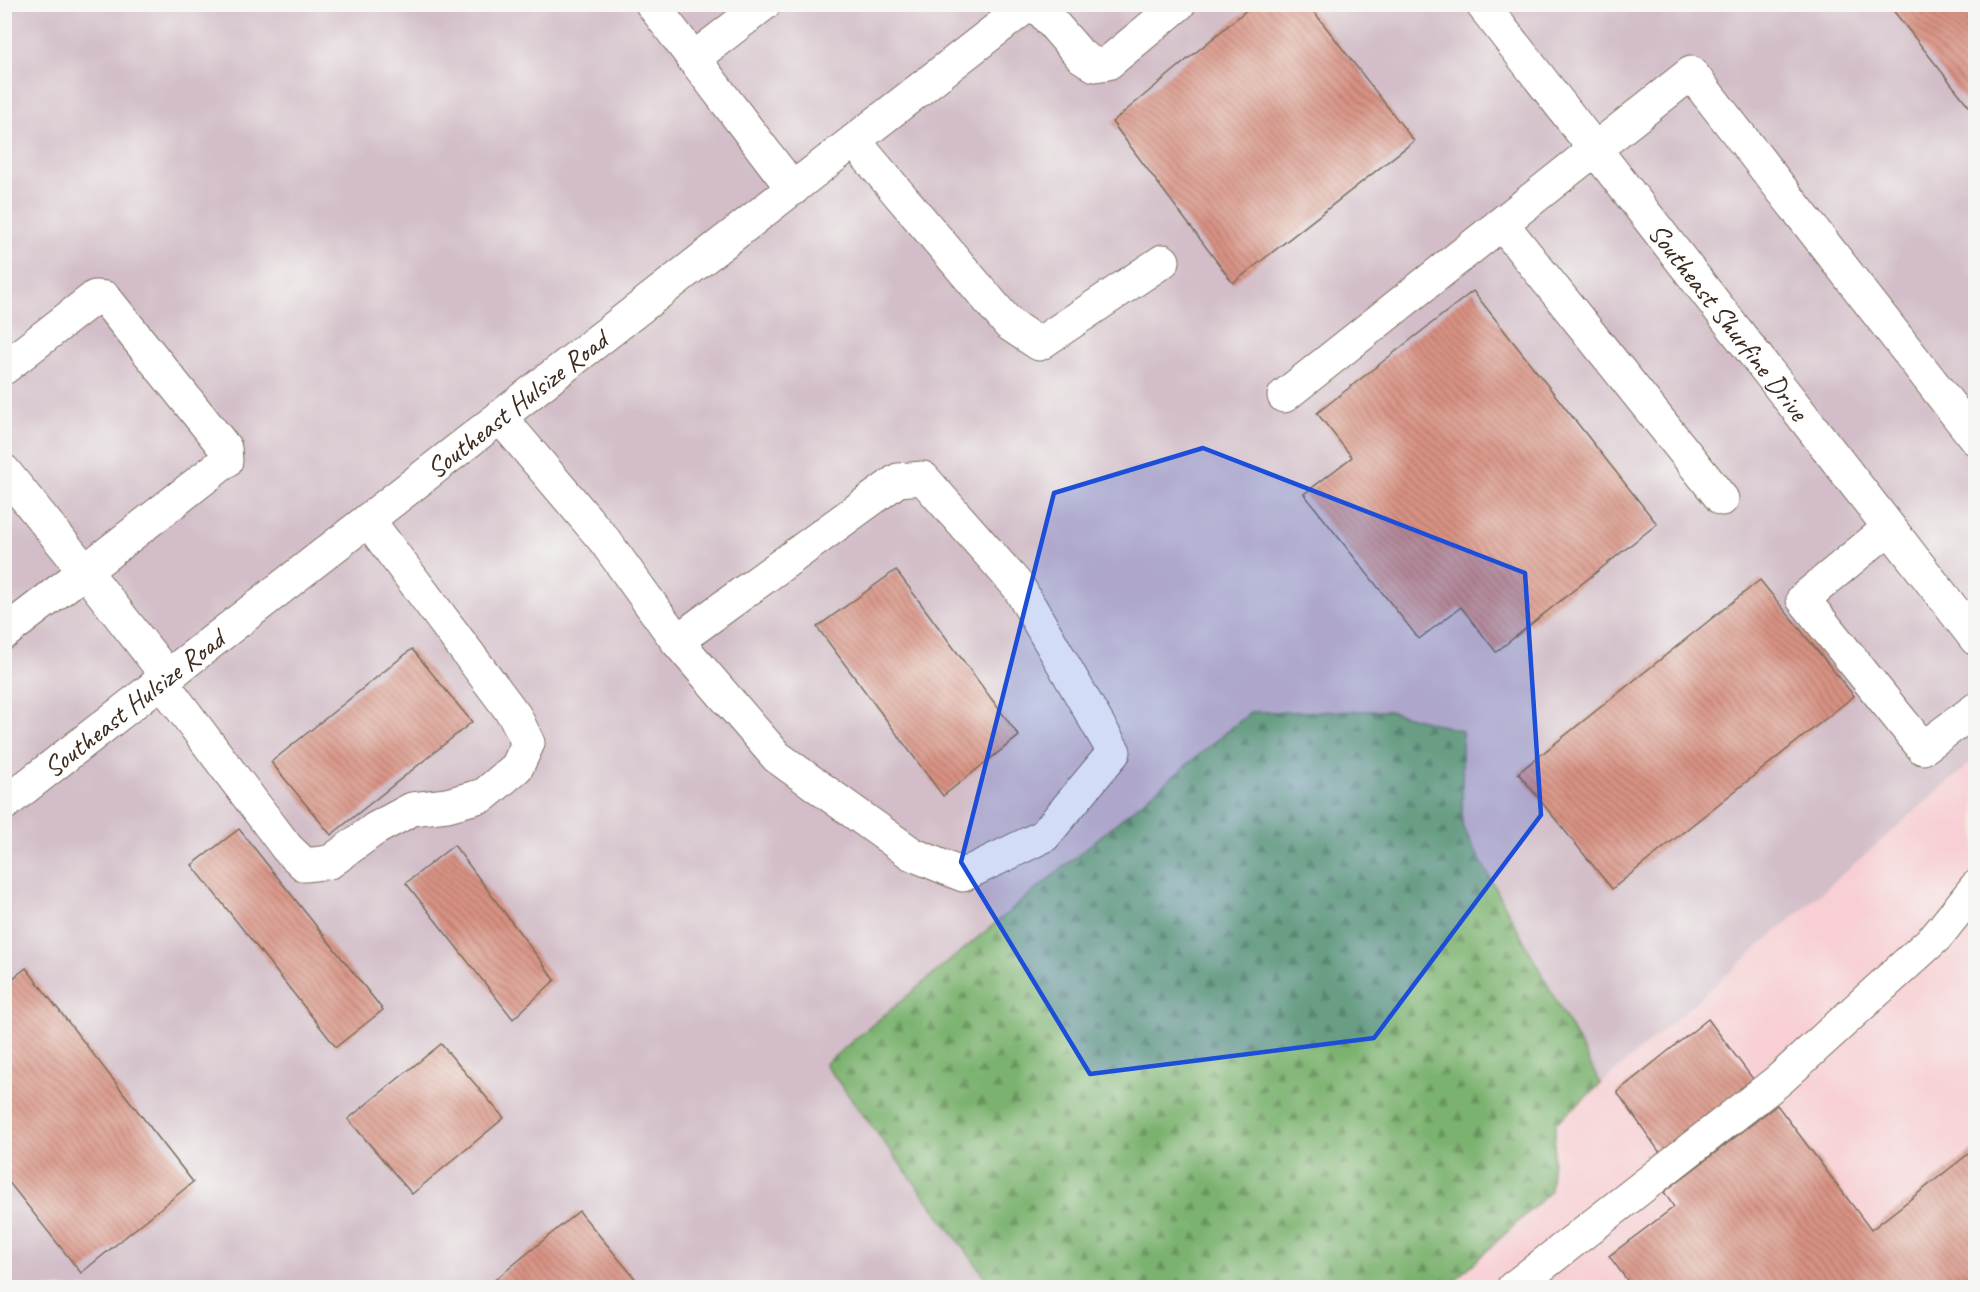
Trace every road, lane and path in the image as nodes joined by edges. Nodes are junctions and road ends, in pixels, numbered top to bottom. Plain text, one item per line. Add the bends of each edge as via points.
1 (652, 4) edge
2 (764, 4) edge
3 (1029, 4) edge
4 (1036, 4) edge
5 (1179, 4) edge
6 (1482, 4) edge
7 (693, 59) junction
8 (854, 141) junction
9 (1596, 150) junction
10 (793, 189) junction
11 (1502, 224) junction
12 (1163, 261) dead end
13 (4, 368) edge
14 (1284, 396) dead end
15 (500, 417) junction
16 (1976, 439) edge
17 (4, 471) edge
18 (1722, 499) dead end
19 (368, 520) junction
20 (1889, 528) junction
21 (85, 572) junction
22 (4, 633) edge
23 (1976, 639) edge
24 (677, 641) junction
25 (165, 679) junction
26 (1976, 709) edge
27 (4, 804) edge
28 (1976, 887) edge
29 (1520, 1282) edge

1 - 7 street
2 - 7 street
3 - 8 street, Southeast Hulsize Road
4 - 5 street via 1081,56 1095,65 1108,63
6 - 9 street, Southeast Shurfine Drive
7 - 10 street
8 - 10 street, Southeast Hulsize Road
8 - 12 street via 1009,324 1039,344
9 - 11 street
9 - 16 street via 1691,73
9 - 20 street, Southeast Shurfine Drive
10 - 15 street, Southeast Hulsize Road
11 - 14 street
11 - 18 street
13 - 21 street via 95,297 105,298 225,448 226,461
15 - 19 street, Southeast Hulsize Road
15 - 24 street via 605,541
17 - 21 street
19 - 25 street, Southeast Hulsize Road
19 - 25 street via 515,716 528,743 517,766 484,795 447,806 412,809 375,829 330,862 305,865 287,848
20 - 23 street, Southeast Shurfine Drive
20 - 26 street via 1803,599 1923,748
21 - 22 street
21 - 25 street
24 - 24 street via 777,757 912,854 963,875 1044,836 1114,752 1018,586 924,478 898,480
25 - 27 street, Southeast Hulsize Road
28 - 29 street via 1937,936 1779,1080

